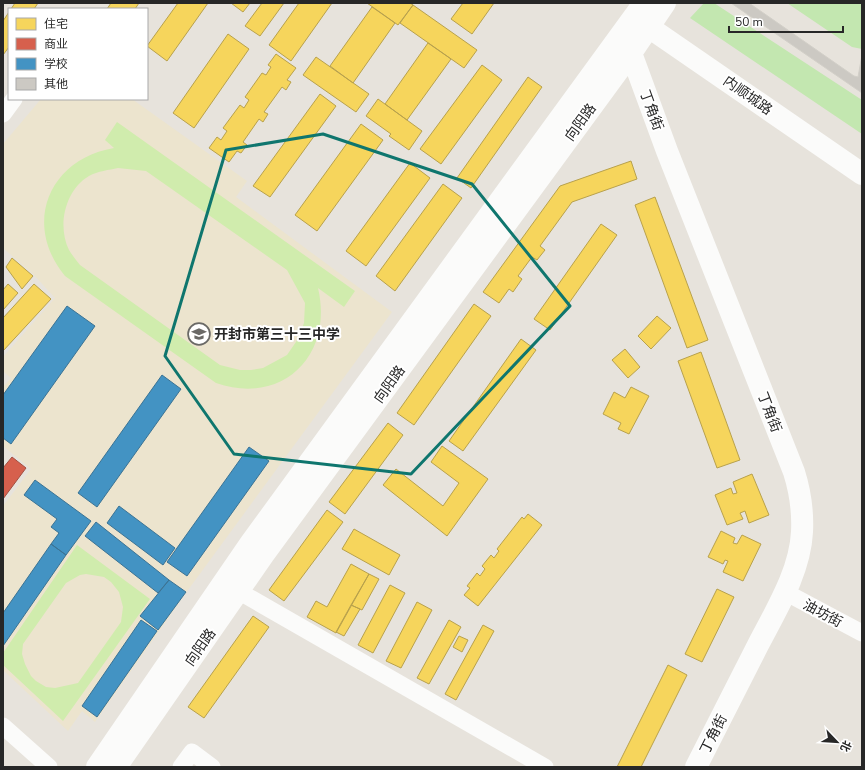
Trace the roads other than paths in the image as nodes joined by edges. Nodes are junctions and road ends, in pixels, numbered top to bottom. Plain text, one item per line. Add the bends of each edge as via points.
1 (644, 11) edge
2 (631, 53) junction
3 (13, 100) edge
4 (3, 114) edge
5 (862, 159) edge
6 (862, 174) edge
7 (238, 591) junction
8 (785, 592) junction
9 (862, 633) edge
10 (3, 726) edge
11 (49, 767) edge
12 (97, 767) edge
13 (116, 767) edge
14 (181, 767) edge
15 (212, 767) edge
16 (545, 767) edge
17 (696, 767) edge

1 - 2 street, 向阳路
1 - 5 street, 内顺城路
1 - 6 street, 内顺城路
1 - 12 street, 向阳路 via 250,544
2 - 7 street, 向阳路
2 - 8 street, 丁角街 via 799,490 802,533 793,572
3 - 4 street
7 - 13 street, 向阳路
7 - 16 street
8 - 9 street, 油坊街
8 - 17 street, 丁角街
10 - 11 street
14 - 15 street via 192,752

